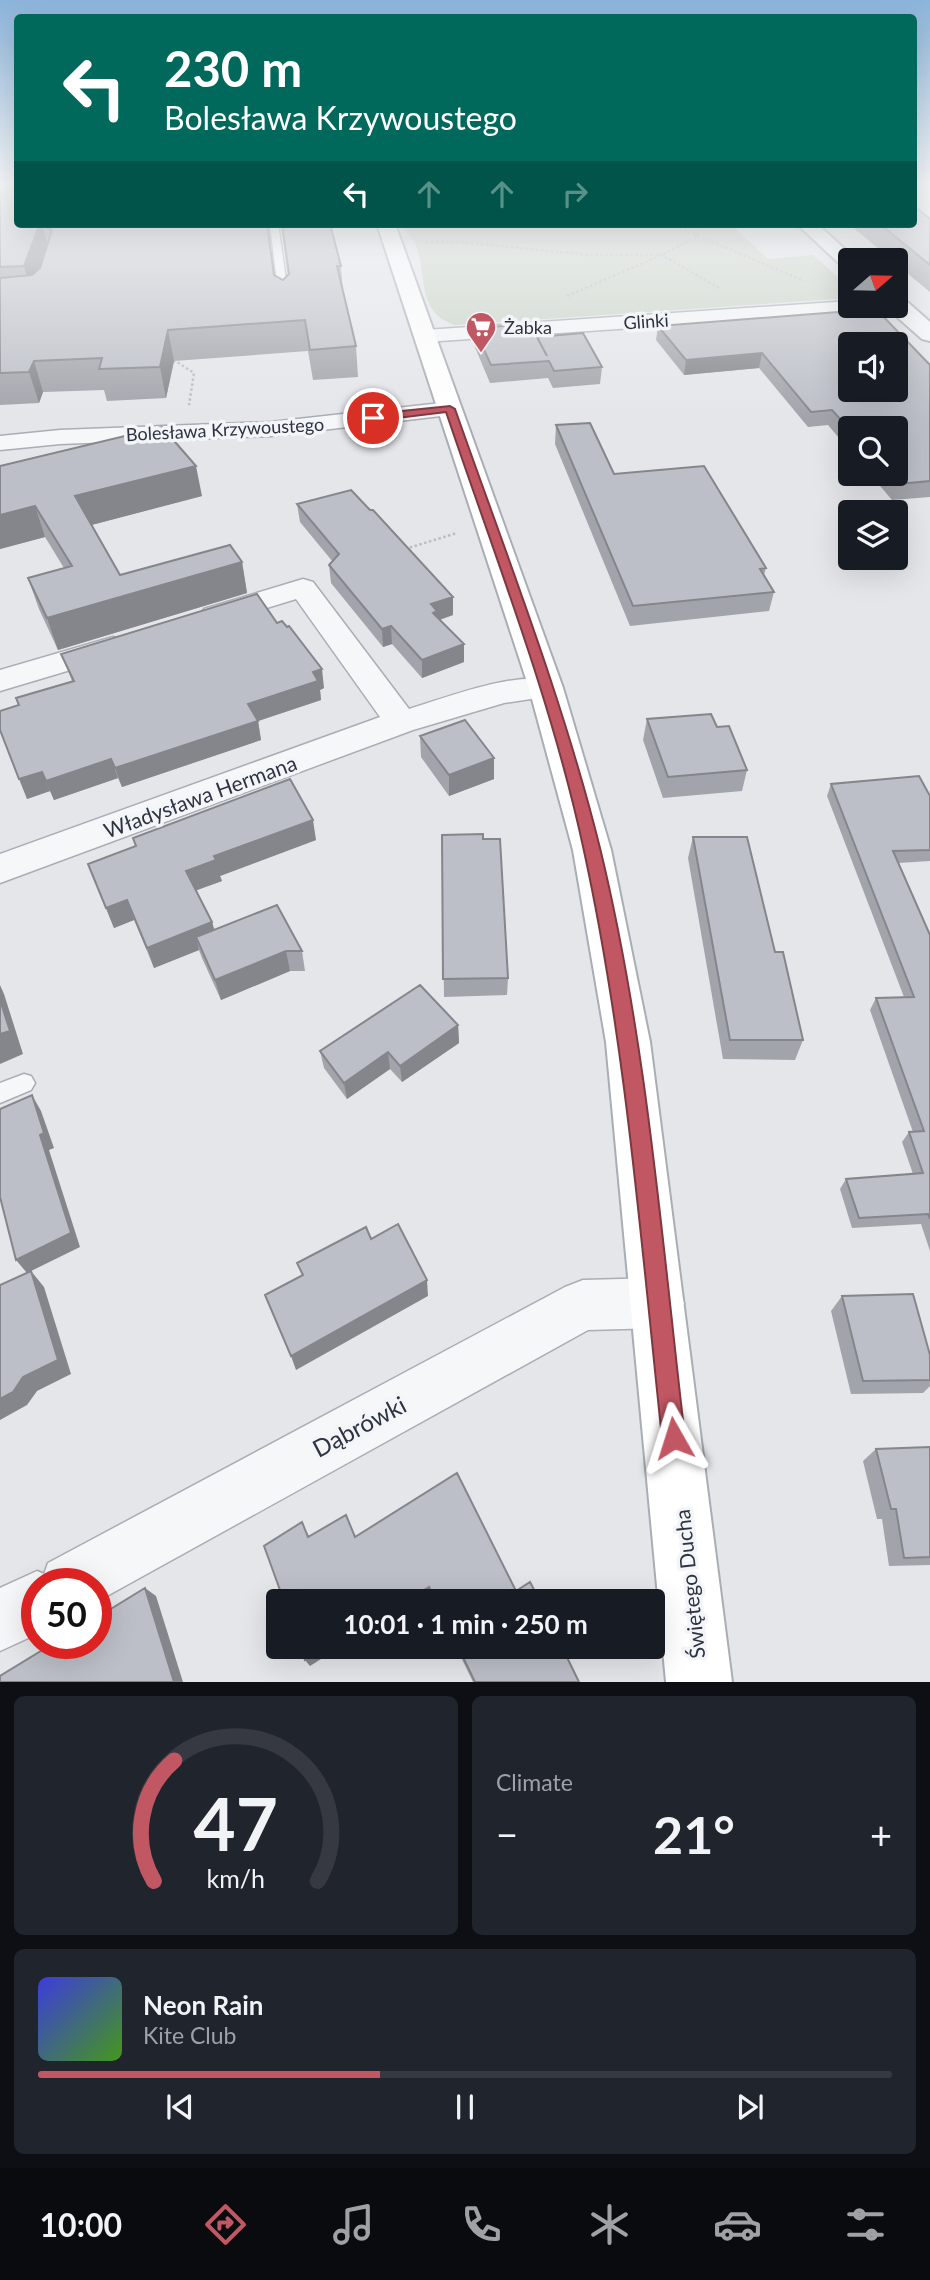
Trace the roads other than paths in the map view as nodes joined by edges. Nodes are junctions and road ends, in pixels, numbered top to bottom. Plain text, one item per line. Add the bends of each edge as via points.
1 (279, 261) edge
2 (399, 261) edge
3 (285, 304) edge
4 (838, 308) edge
5 (908, 315) edge
6 (930, 334) edge
7 (425, 335) junction
8 (450, 409) junction
9 (0, 443) edge
10 (191, 623) edge
11 (140, 638) edge
12 (0, 681) edge
13 (546, 688) junction
14 (401, 722) junction
15 (1, 884) edge
16 (24, 1083) dead end
17 (0, 1093) edge
18 (659, 1303) junction
19 (98, 1568) edge
20 (21, 1610) edge
21 (0, 1621) edge
22 (699, 1682) edge

1 - 3 lane
2 - 7 main road, Świętego Ducha
4 - 7 street, Glinki
5 - 6 street
7 - 8 main road, Świętego Ducha
8 - 9 street, Bolesława Krzywoustego via 271,429
8 - 13 main road, Świętego Ducha
10 - 14 street via 303,589
11 - 12 street
13 - 14 street, Władysława Hermana via 503,693
13 - 18 main road, Świętego Ducha via 592,850 628,1042
14 - 15 street, Władysława Hermana
16 - 17 lane
18 - 19 street, Dąbrówki via 583,1305
18 - 22 main road, Świętego Ducha
20 - 21 street

